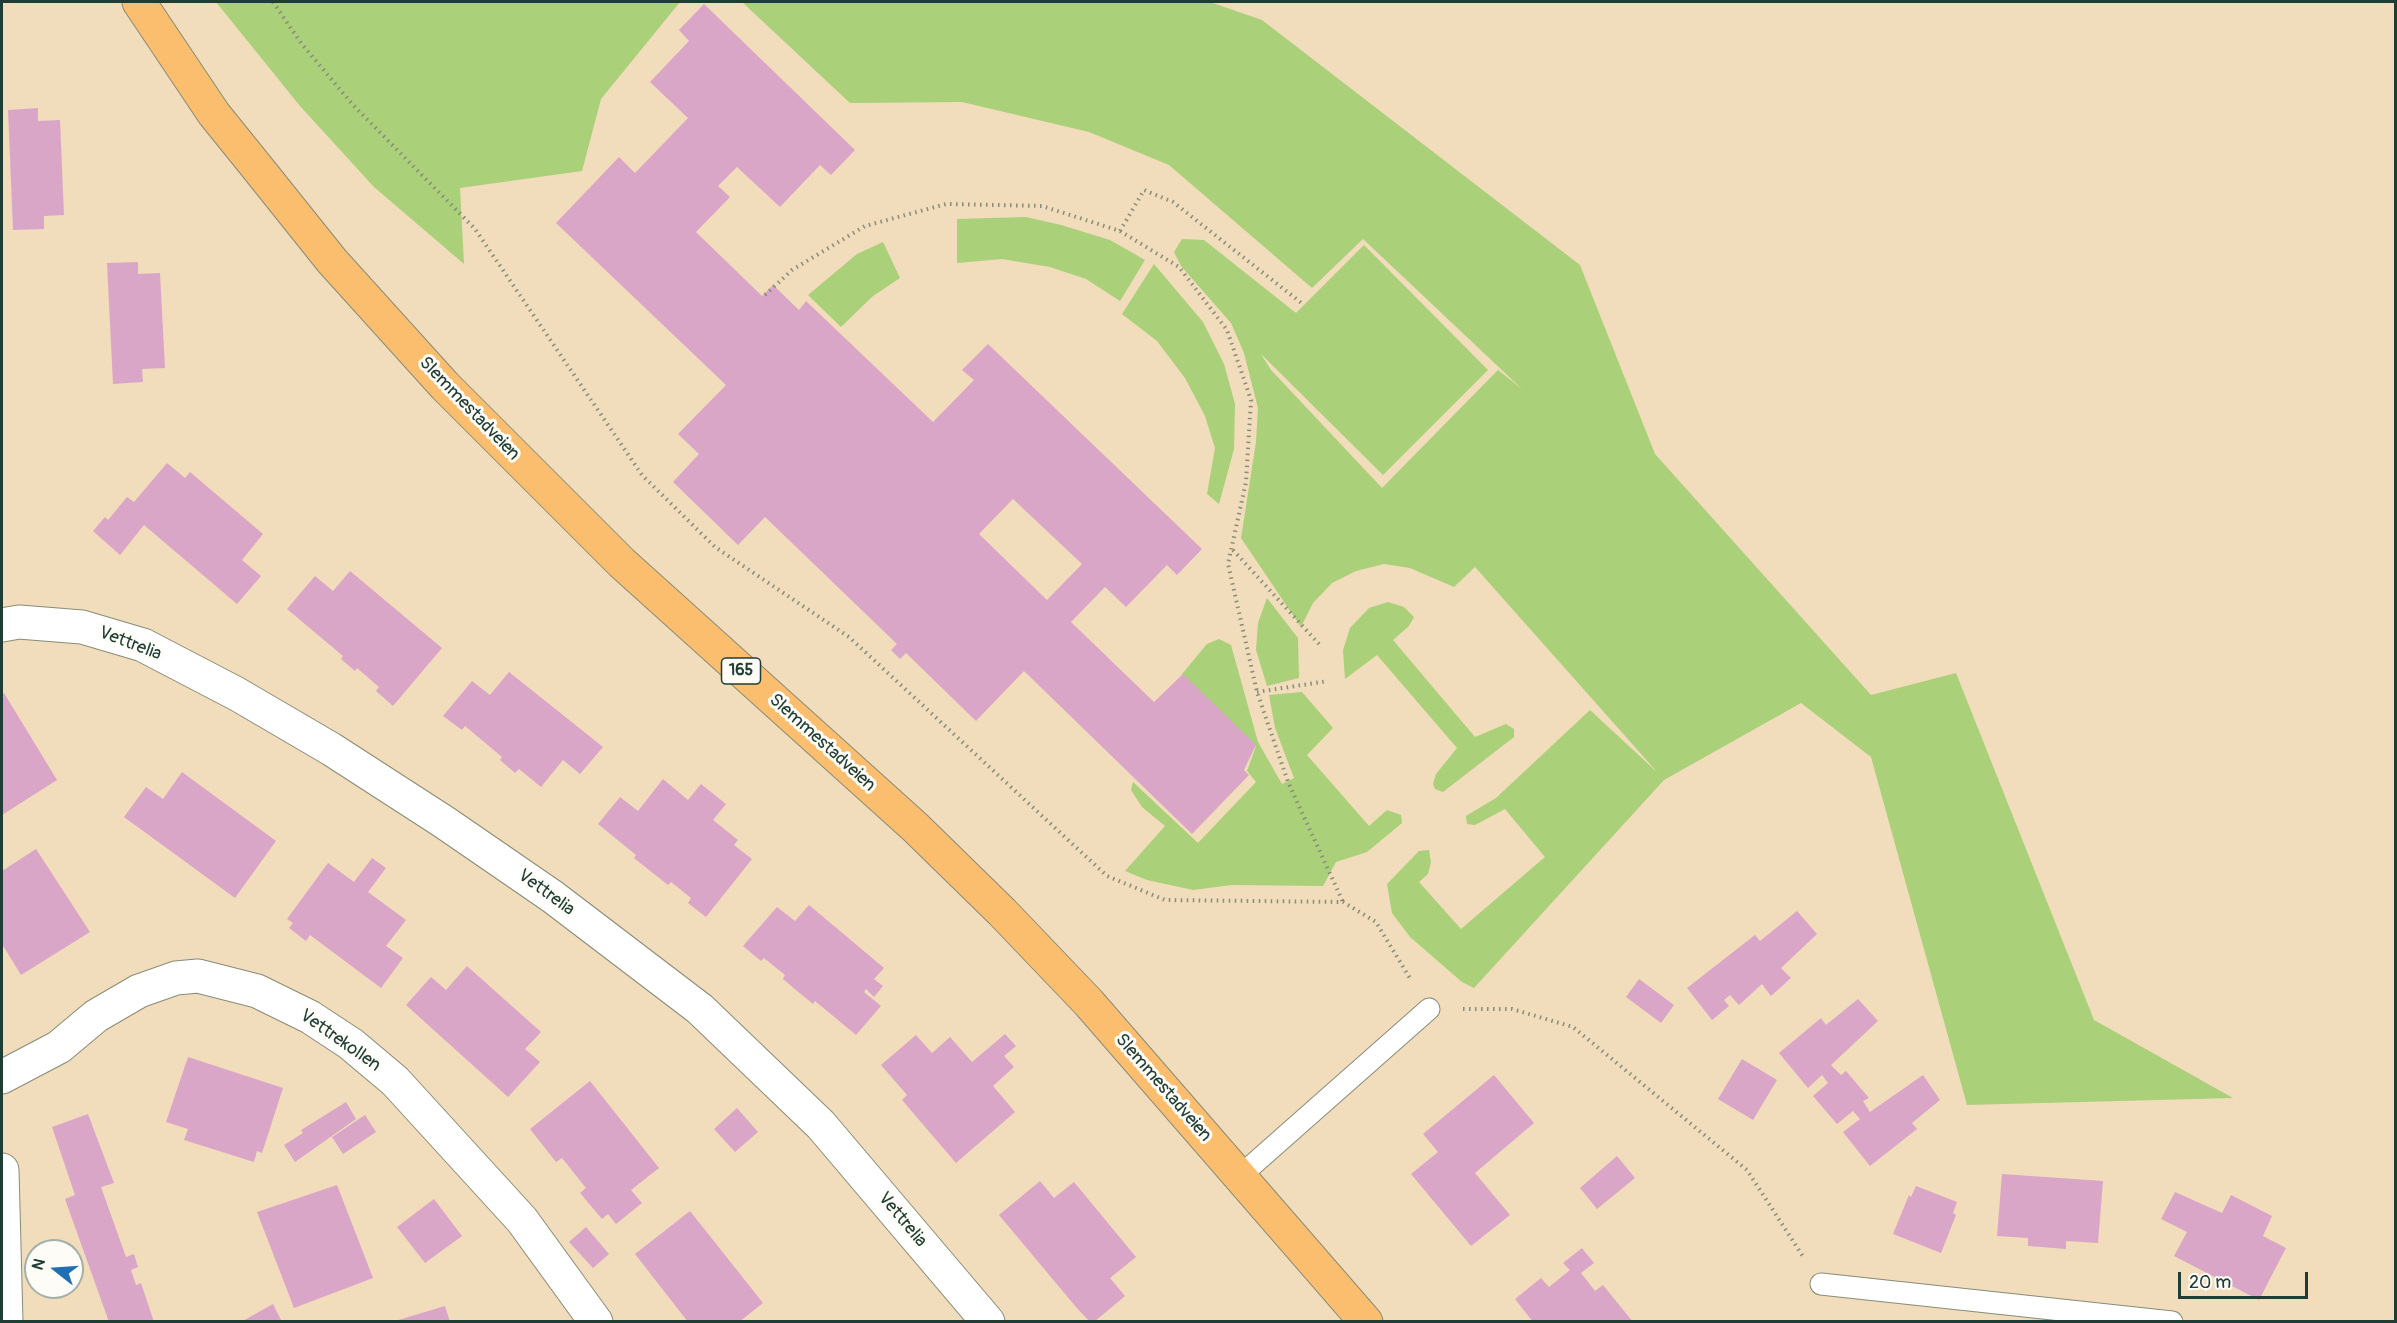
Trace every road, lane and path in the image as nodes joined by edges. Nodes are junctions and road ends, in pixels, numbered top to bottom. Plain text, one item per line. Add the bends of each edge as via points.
1 (140, 2) edge
2 (273, 2) edge
3 (1120, 231) junction
4 (765, 295) dead end
5 (1304, 305) dead end
6 (1232, 550) junction
7 (2, 625) edge
8 (1319, 644) dead end
9 (1328, 681) dead end
10 (1257, 692) junction
11 (1342, 902) junction
12 (1429, 1009) junction
13 (2, 1077) edge
14 (2, 1170) edge
15 (1240, 1176) junction
16 (1821, 1284) joint
17 (6, 1322) edge
18 (596, 1322) edge
19 (988, 1322) edge
20 (1366, 1322) edge
21 (2172, 1322) edge

1 - 15 main road, Slemmestadveien / 165 via 214,114 332,261 445,386 630,570 915,827 1002,912 1089,1003
2 - 11 path via 301,43 353,105 475,229 642,475 715,546 849,637 1107,876 1164,900
3 - 4 path via 1042,206 946,204 865,226 792,270
3 - 5 path via 1144,190 1173,202
3 - 6 path via 1179,267 1227,330 1251,400 1246,482
6 - 8 path
6 - 10 path via 1228,564
7 - 19 street, Vettrelia via 19,622 82,627 143,645 331,749 554,897 700,1009 821,1125
9 - 10 path
10 - 11 path via 1288,782
11 - 12 path via 1376,922
12 - 15 lane
12 - 16 path via 1512,1010 1573,1027 1747,1170
13 - 18 street, Vettrekollen via 59,1047 96,1016 131,996 176,978 198,976 257,991 310,1017 351,1044 395,1081 522,1220
14 - 17 street
15 - 20 main road, Slemmestadveien / 165
16 - 21 lane

